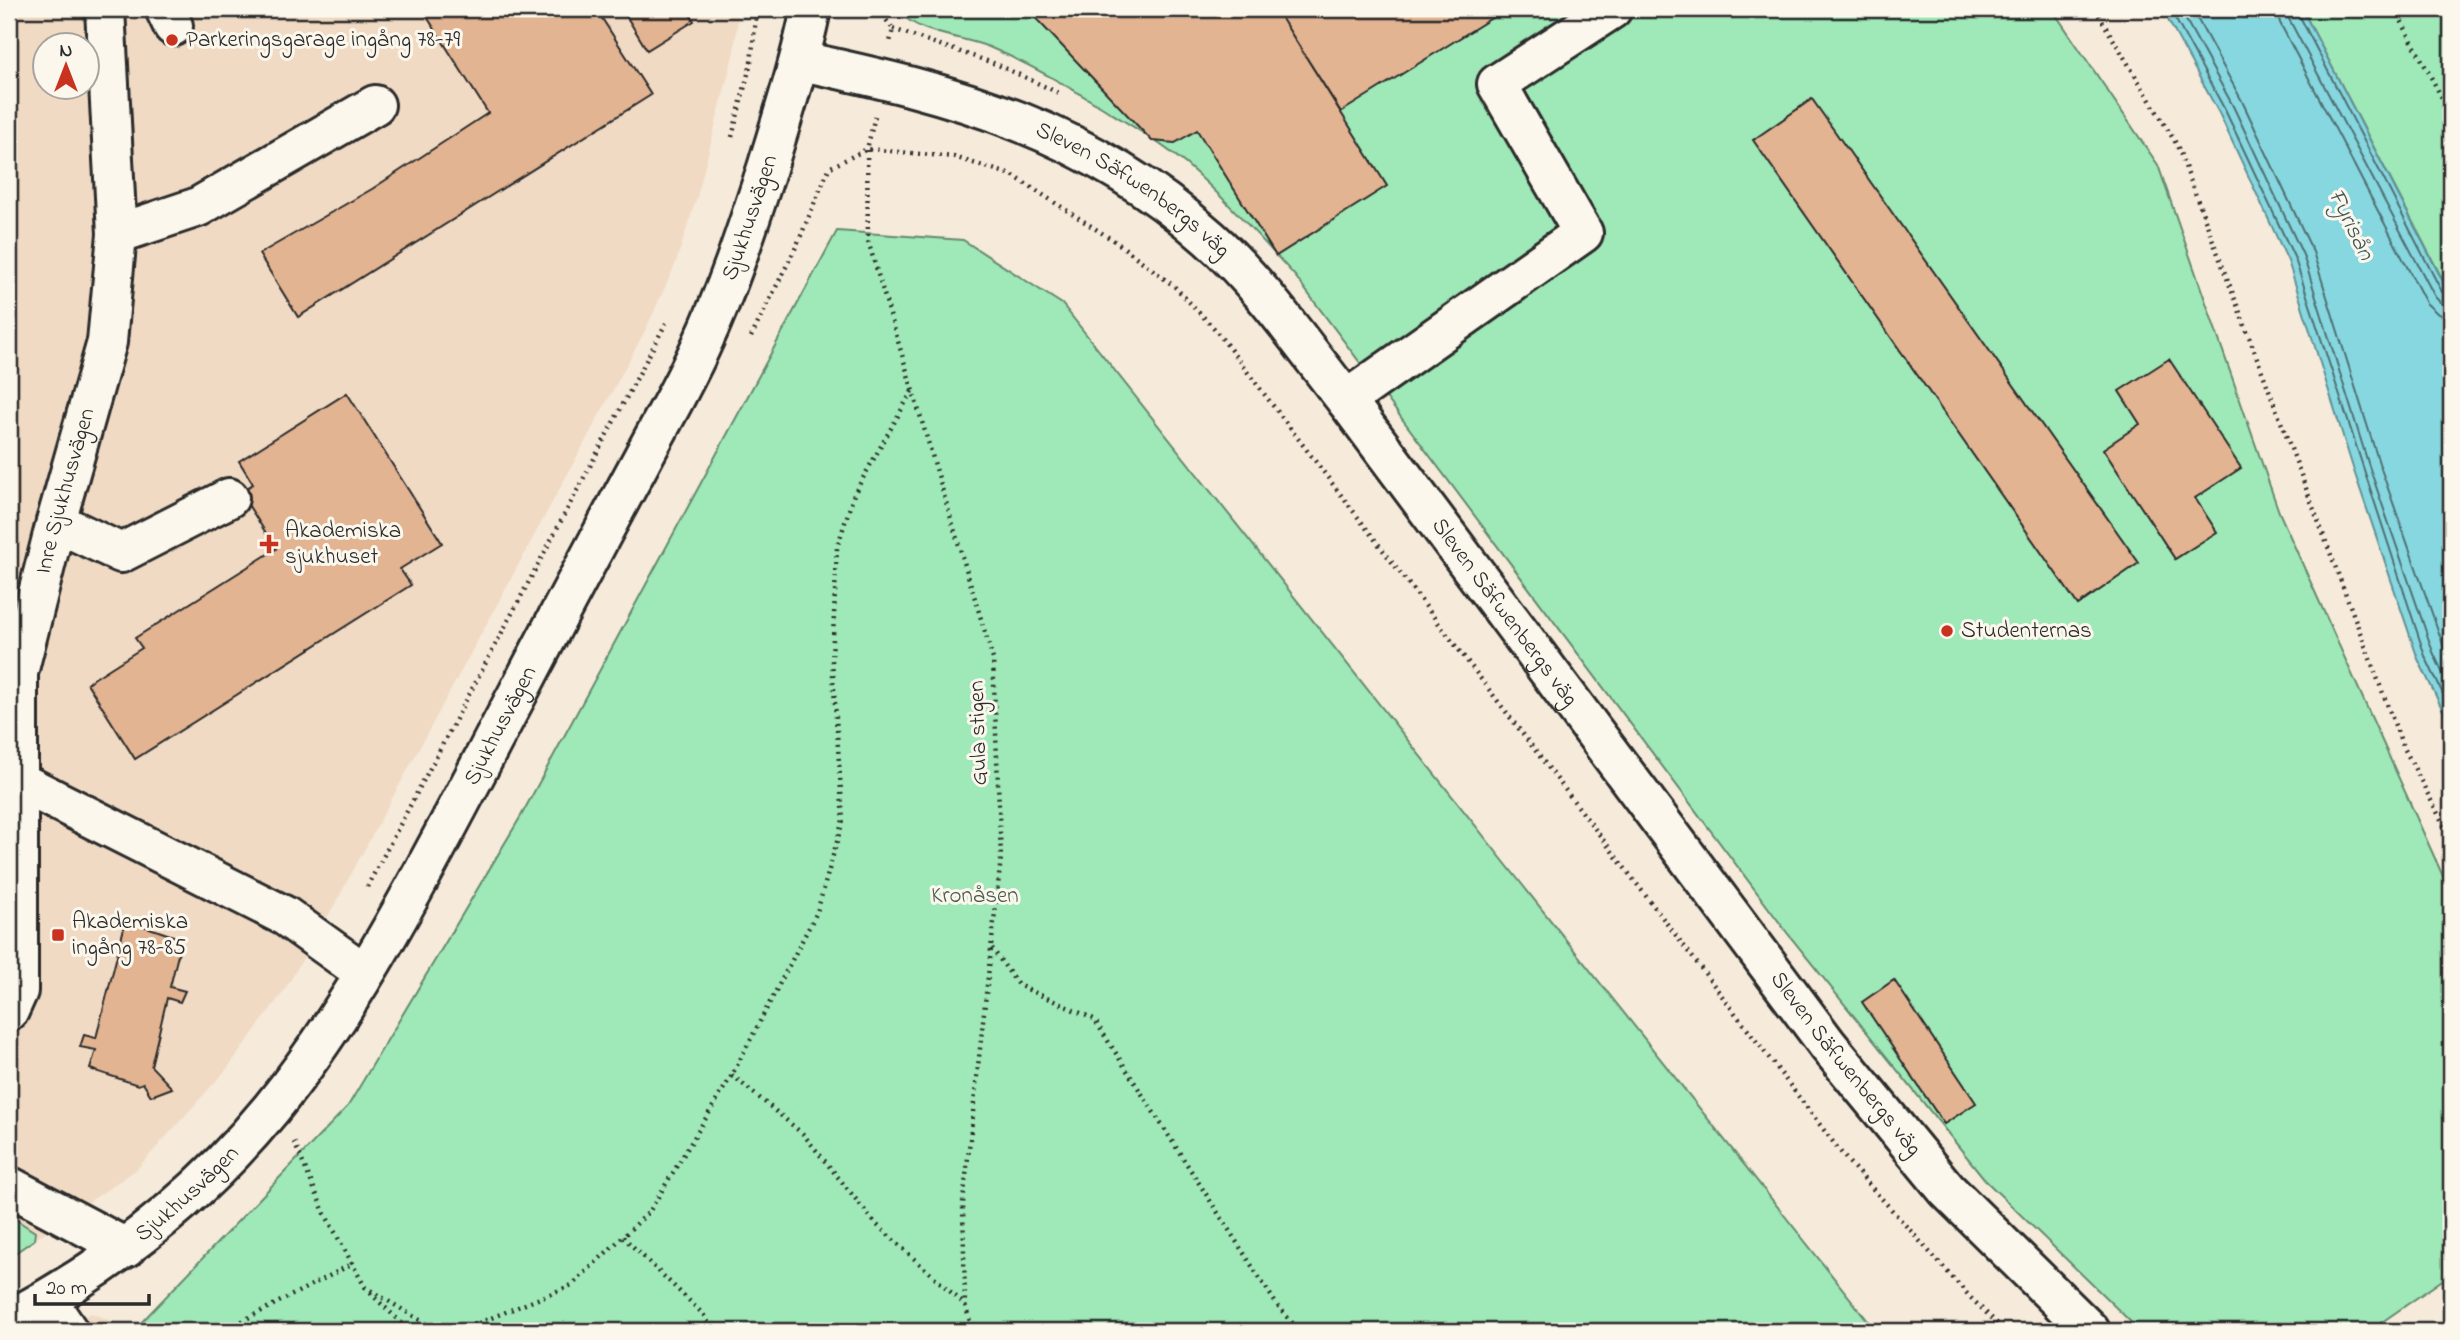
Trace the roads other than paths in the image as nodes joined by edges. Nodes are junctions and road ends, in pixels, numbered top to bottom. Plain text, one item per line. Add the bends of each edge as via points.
1 (105, 9) edge
2 (811, 9) edge
3 (1612, 9) edge
4 (801, 61) junction
5 (375, 105) dead end
6 (117, 234) junction
7 (1346, 400) junction
8 (229, 498) dead end
9 (56, 522) junction
10 (18, 781) junction
11 (363, 972) junction
12 (9, 1011) edge
13 (9, 1186) edge
14 (126, 1248) junction
15 (47, 1300) junction
16 (9, 1320) edge
17 (68, 1331) edge
18 (2090, 1331) edge

1 - 6 street, Inre Sjukhusvägen
2 - 4 street, Sjukhusvägen
3 - 7 street via 1497,84 1583,233
4 - 7 street, Sleven Säfwenbergs väg via 981,105 1064,139 1150,189 1211,240
4 - 11 street, Sjukhusvägen via 729,283 700,350 495,736
5 - 6 street via 198,207
6 - 9 street, Inre Sjukhusvägen via 107,342
7 - 18 street, Sleven Säfwenbergs väg via 1827,1044 1947,1190
8 - 9 street via 121,553
9 - 10 street, Inre Sjukhusvägen via 18,673
10 - 11 street via 285,916
10 - 12 street, Inre Sjukhusvägen via 18,990
11 - 14 street, Sjukhusvägen via 271,1109 195,1189
13 - 14 street
14 - 15 street, Sjukhusvägen
15 - 16 street, Sjukhusvägen
15 - 17 street

